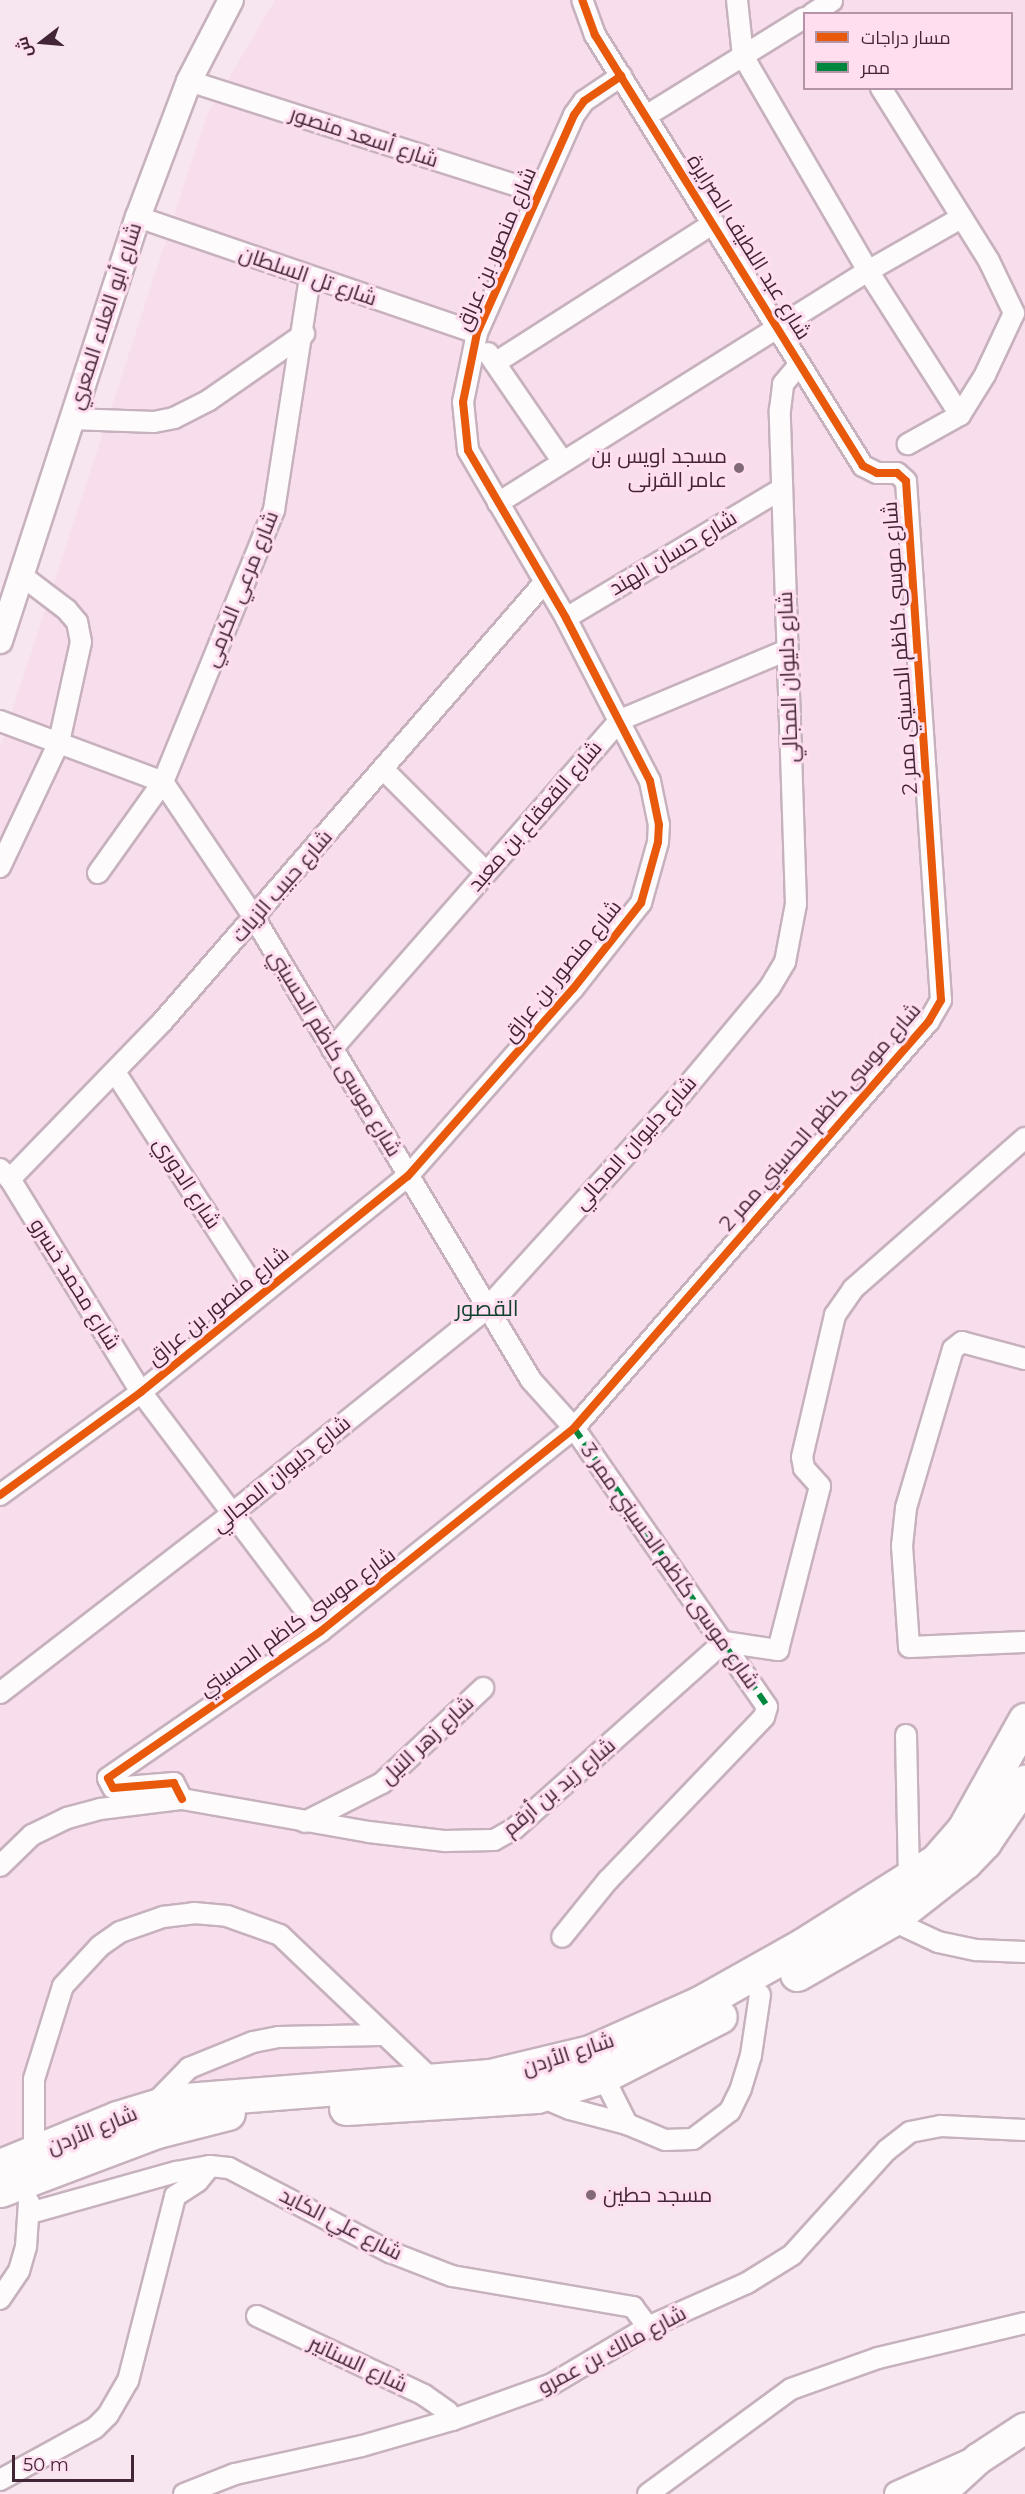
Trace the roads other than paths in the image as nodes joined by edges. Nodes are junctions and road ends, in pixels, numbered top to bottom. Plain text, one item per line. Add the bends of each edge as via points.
1 (231, 0) edge
2 (582, 0) edge
3 (738, 0) edge
4 (834, 5) edge
5 (817, 12) edge
6 (803, 19) edge
7 (743, 56) junction
8 (621, 76) junction
9 (189, 81) junction
10 (882, 90) edge
11 (646, 116) junction
12 (539, 193) junction
13 (138, 217) junction
14 (961, 218) junction
15 (714, 223) junction
16 (868, 272) junction
17 (310, 278) junction
18 (780, 328) junction
19 (304, 334) junction
20 (477, 335) junction
21 (495, 363) junction
22 (800, 364) junction
23 (960, 415) junction
24 (71, 419) junction
25 (908, 444) dead end
26 (563, 462) junction
27 (907, 485) joint
28 (780, 490) junction
29 (498, 503) junction
30 (21, 575) junction
31 (544, 583) junction
32 (566, 618) junction
33 (0, 641) edge
34 (787, 650) junction
35 (620, 720) junction
36 (0, 721) edge
37 (59, 742) junction
38 (383, 770) junction
39 (163, 782) junction
40 (0, 867) edge
41 (486, 872) junction
42 (98, 873) dead end
43 (255, 919) junction
44 (332, 1049) junction
45 (115, 1072) junction
46 (1025, 1138) edge
47 (5, 1174) edge
48 (408, 1176) junction
49 (259, 1294) junction
50 (486, 1309) junction
51 (1025, 1359) edge
52 (141, 1392) junction
53 (574, 1428) junction
54 (0, 1493) edge
55 (230, 1515) junction
56 (321, 1631) junction
57 (724, 1642) junction
58 (1025, 1642) edge
59 (483, 1688) dead end
60 (0, 1693) edge
61 (1025, 1720) edge
62 (906, 1735) dead end
63 (1025, 1782) edge
64 (182, 1799) junction
65 (1025, 1818) edge
66 (305, 1822) junction
67 (984, 1842) junction
68 (0, 1866) edge
69 (909, 1878) junction
70 (891, 1920) junction
71 (562, 1937) dead end
72 (1025, 1952) edge
73 (760, 1995) junction
74 (381, 2035) junction
75 (603, 2076) junction
76 (432, 2080) junction
77 (537, 2096) junction
78 (151, 2106) junction
79 (627, 2124) junction
80 (1025, 2130) edge
81 (210, 2166) junction
82 (16, 2172) edge
83 (30, 2213) junction
84 (0, 2299) edge
85 (257, 2316) dead end
86 (1025, 2323) edge
87 (648, 2327) junction
88 (452, 2420) junction
89 (1025, 2428) edge
90 (978, 2459) junction
91 (0, 2480) edge
92 (184, 2494) edge
93 (648, 2494) edge
94 (897, 2494) edge
95 (940, 2494) edge

1 - 9 street, شارع أبو العلاء المعري
2 - 8 street, شارع عبد اللطيف الصرايرة via 595,35
3 - 7 street
4 - 5 street
6 - 7 street
7 - 11 street
7 - 16 street
8 - 11 street, شارع عبد اللطيف الصرايرة
8 - 12 street, شارع منصور بن عراق via 584,101 574,115
9 - 12 street, شارع أسعد منصور
9 - 13 street, شارع أبو العلاء المعري
10 - 14 street
11 - 15 street, شارع عبد اللطيف الصرايرة
12 - 20 street, شارع منصور بن عراق
13 - 17 street, شارع تل السلطان
13 - 24 street, شارع أبو العلاء المعري
14 - 16 street
14 - 23 street via 1013,306 1011,320 985,375
15 - 18 street, شارع عبد اللطيف الصرايرة
15 - 21 street
16 - 18 street
16 - 23 street
17 - 19 street, شارع مرعي الكرمي
17 - 20 street, شارع تل السلطان
18 - 22 street, شارع عبد اللطيف الصرايرة
18 - 26 street
19 - 24 street via 209,400 174,418 154,422
19 - 39 street, شارع مرعي الكرمي via 274,510
20 - 21 street
20 - 29 street, شارع منصور بن عراق via 466,374 464,433 468,450
21 - 26 street
22 - 27 street, شارع عبد اللطيف الصرايرة via 863,466 877,473 897,473
22 - 28 street, شارع دليوان المجالي via 785,379 781,392
23 - 25 street
24 - 30 street, شارع أبو العلاء المعري
26 - 29 street
27 - 53 street, شارع موسى كاظم الحسيني ممر 2 via 939,1006
28 - 32 street, شارع حسان الهند
28 - 34 street, شارع دليوان المجالي
29 - 31 street, شارع منصور بن عراق
30 - 33 street, شارع أبو العلاء المعري
30 - 37 street via 55,598 81,632
31 - 32 street, شارع منصور بن عراق
31 - 38 street, شارع حبيب الزيات
32 - 35 street, شارع منصور بن عراق
34 - 35 street, شارع القعقاع بن معبد
34 - 50 street, شارع دليوان المجالي via 796,895 784,962 770,987 681,1094
35 - 41 street, شارع القعقاع بن معبد
35 - 48 street, شارع منصور بن عراق via 651,781 659,825 657,854 641,903 573,989
36 - 37 street
37 - 39 street
37 - 40 street
38 - 41 street
38 - 43 street, شارع حبيب الزيات
39 - 42 street, شارع مرعي الكرمي
39 - 43 street, شارع موسى كاظم الحسيني
41 - 44 street, شارع القعقاع بن معبد
43 - 44 street, شارع موسى كاظم الحسيني
43 - 45 street, شارع حبيب الزيات
44 - 48 street, شارع موسى كاظم الحسيني
45 - 47 street, شارع حبيب الزيات
45 - 49 street, شارع الدوري
46 - 57 street via 842,1303 831,1323 806,1432 803,1464 820,1486 778,1650
47 - 52 street, شارع محمد خسرو
48 - 49 street, شارع منصور بن عراق
48 - 50 street, شارع موسى كاظم الحسيني
49 - 52 street, شارع منصور بن عراق
50 - 53 street, شارع موسى كاظم الحسيني via 531,1380
50 - 55 street, شارع دليوان المجالي
51 - 58 street via 962,1342 953,1349 906,1508 902,1546 909,1647
52 - 54 street, شارع منصور بن عراق
52 - 55 street, شارع محمد خسرو
53 - 56 street, شارع موسى كاظم الحسيني
53 - 57 street, شارع موسى كاظم الحسيني ممر 3
55 - 56 street, شارع محمد خسرو
55 - 60 street, شارع دليوان المجالي
56 - 64 street, شارع موسى كاظم الحسيني via 108,1778 113,1788 174,1783
57 - 66 street, شارع زيد بن أرقم via 502,1836 480,1842 445,1841
57 - 71 street, شارع موسى كاظم الحسيني ممر 3 via 766,1704 764,1717 615,1872
59 - 66 street, شارع زهر النيل via 389,1778
61 - 69 highway, شارع الأردن via 964,1829 936,1860
62 - 69 street
63 - 67 highway, شارع الأردن
64 - 66 street, شارع زيد بن أرقم
64 - 68 street via 100,1809 67,1818 32,1836
65 - 67 highway
67 - 70 highway, شارع الأردن
69 - 76 highway, شارع الأردن via 700,2003 590,2052 522,2070
70 - 72 street via 938,1942 976,1950
70 - 73 highway, شارع الأردن
73 - 75 highway, شارع الأردن
73 - 79 street via 752,2055 730,2111 718,2123 693,2139 676,2142
74 - 76 street
74 - 78 street via 279,2037 253,2042 189,2068
74 - 82 street via 280,1935 227,1916 194,1913 140,1923 100,1946 63,1986 34,2079
75 - 77 highway, شارع الأردن
75 - 79 street
76 - 78 highway, شارع الأردن via 248,2092
77 - 79 street
77 - 82 highway, شارع الأردن via 224,2114
78 - 82 highway, شارع الأردن
80 - 87 street, شارع مالك بن عمرو via 941,2126 910,2132 886,2150 792,2255 747,2283
81 - 83 street, شارع علي الكايد
81 - 87 street, شارع علي الكايد via 243,2173 390,2252 452,2276 633,2307
81 - 91 street via 198,2181 175,2196 128,2381 108,2415 95,2428
82 - 83 street
83 - 84 street via 19,2271
85 - 88 street, شارع السنانير via 424,2395 448,2412
86 - 93 street via 878,2358 791,2389
87 - 88 street, شارع مالك بن عمرو via 552,2384
88 - 92 street, شارع مالك بن عمرو via 362,2446 235,2474
89 - 90 main road
90 - 94 street via 947,2469
90 - 95 main road

